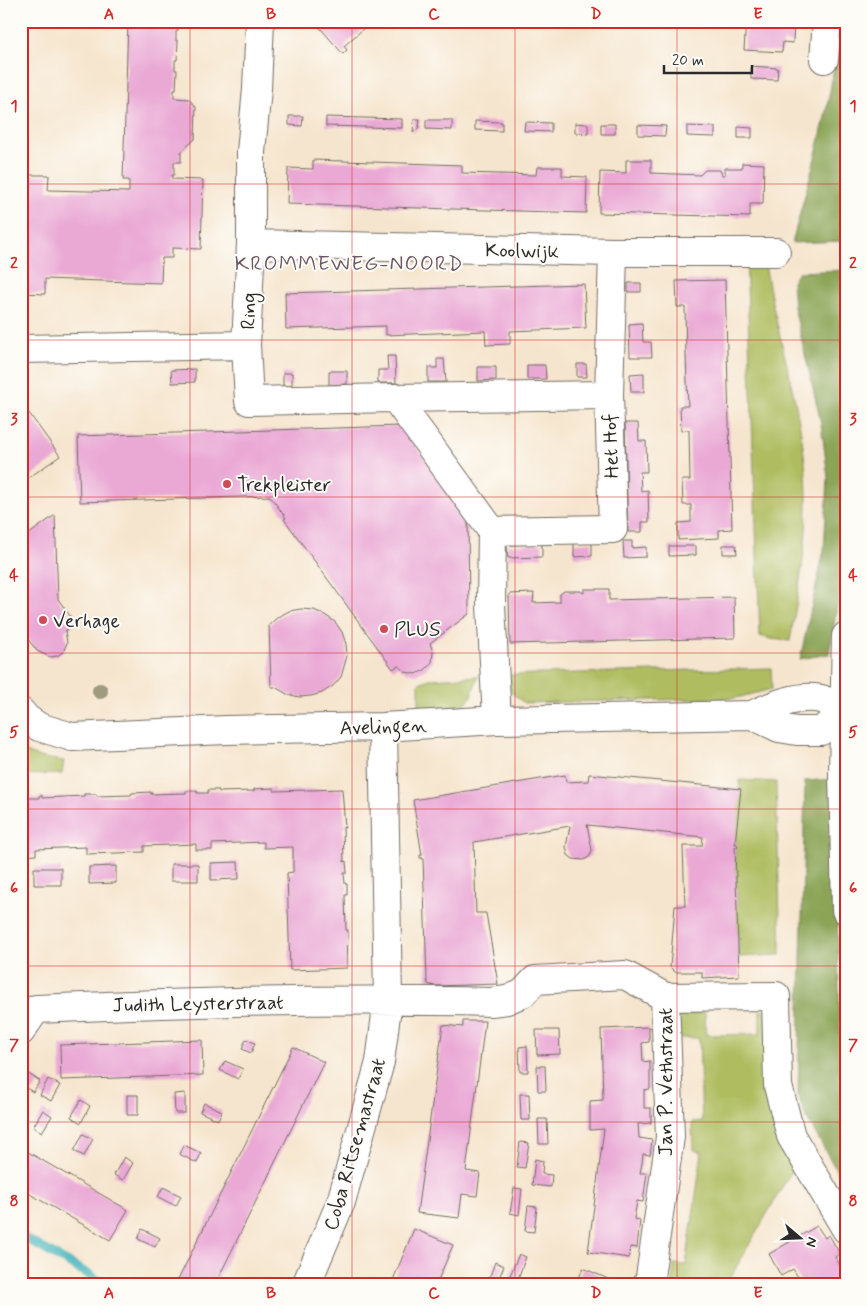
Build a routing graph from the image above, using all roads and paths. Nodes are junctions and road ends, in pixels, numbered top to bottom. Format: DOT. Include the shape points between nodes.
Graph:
graph roads {
  1 [pos="260,21"];
  2 [pos="827,21"];
  3 [pos="824,59"];
  4 [pos="250,244"];
  5 [pos="613,252"];
  6 [pos="776,252"];
  7 [pos="246,346"];
  8 [pos="21,349"];
  9 [pos="609,395"];
  10 [pos="395,398"];
  11 [pos="492,531"];
  12 [pos="846,636"];
  13 [pos="21,712"];
  14 [pos="845,712"];
  15 [pos="497,720"];
  16 [pos="383,727"];
  17 [pos="846,910"];
  18 [pos="665,997"];
  19 [pos="388,1000"];
  20 [pos="21,1032"];
  21 [pos="846,1229"];
  22 [pos="306,1285"];
  23 [pos="648,1285"];
  1 -- 4 [label="street, Ring" via="251,152"];
  2 -- 3 [label="street"];
  4 -- 5 [label="street, Koolwijk"];
  4 -- 7 [label="street, Ring"];
  5 -- 6 [label="street, Koolwijk"];
  5 -- 9 [label="street"];
  7 -- 8 [label="street, Ring"];
  7 -- 10 [label="street, Het Hof" via="249,401"];
  9 -- 10 [label="street, Het Hof"];
  9 -- 11 [label="street, Het Hof" via="613,529"];
  10 -- 11 [label="street"];
  11 -- 15 [label="street" via="491,605"];
  12 -- 14 [label="street"];
  13 -- 16 [label="street, Avelingen" via="39,727 72,737"];
  14 -- 15 [label="street, Avelingen" via="821,699 779,703 752,715"];
  14 -- 17 [label="street"];
  15 -- 16 [label="street, Avelingen"];
  16 -- 19 [label="street, Coba Ritsemastraat"];
  18 -- 19 [label="street" via="625,975 535,980 523,993 491,1002"];
  18 -- 21 [label="street" via="776,996 778,1086 791,1136"];
  18 -- 23 [label="street, Jan P. Vethstraat" via="670,1137"];
  19 -- 20 [label="street, Judith Leysterstraat" via="189,1002 36,1009"];
  19 -- 22 [label="street, Coba Ritsemastraat" via="380,1062 341,1202"];
}
